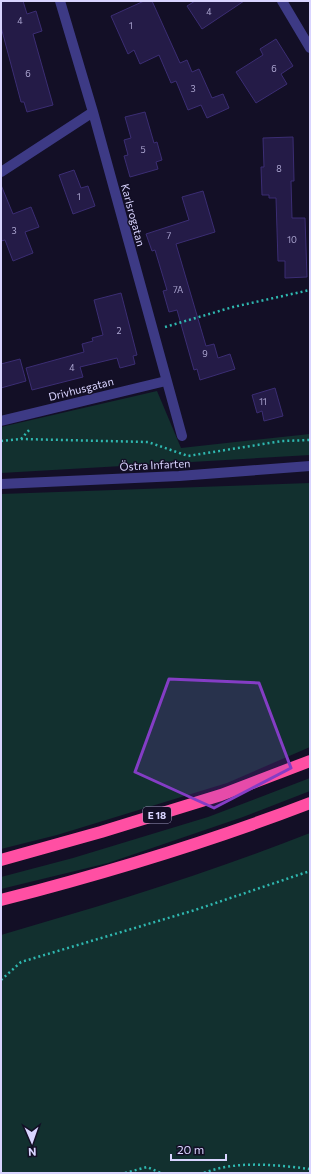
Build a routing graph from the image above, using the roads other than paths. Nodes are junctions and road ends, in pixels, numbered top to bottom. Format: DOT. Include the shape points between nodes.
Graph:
graph roads {
  1 [pos="60,1"];
  2 [pos="282,1"];
  3 [pos="310,48"];
  4 [pos="93,112"];
  5 [pos="1,172"];
  6 [pos="166,381"];
  7 [pos="1,421"];
  8 [pos="182,436"];
  9 [pos="310,466"];
  10 [pos="1,484"];
  11 [pos="310,761"];
  12 [pos="310,803"];
  13 [pos="1,860"];
  14 [pos="1,900"];
  1 -- 4 [label="street, Karlsrogatan"];
  2 -- 3 [label="street"];
  4 -- 5 [label="street"];
  4 -- 6 [label="street, Karlsrogatan"];
  6 -- 7 [label="street, Drivhusgatan"];
  6 -- 8 [label="street, Karlsrogatan"];
  9 -- 10 [label="street, Östra Infarten" via="179,476"];
  11 -- 13 [label="highway, E 18" via="221,795"];
  12 -- 14 [label="highway" via="240,830 107,872"];
}
